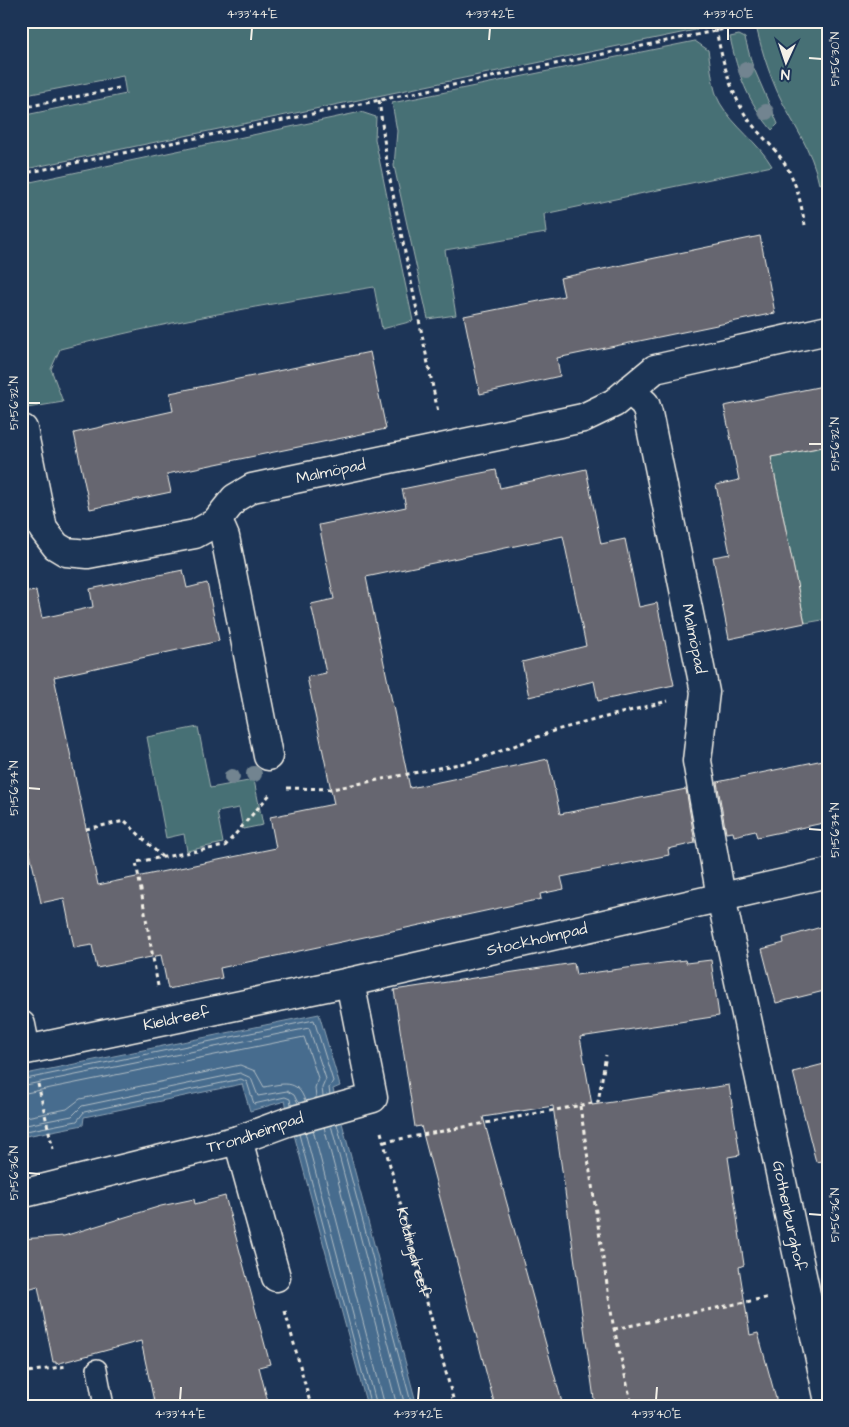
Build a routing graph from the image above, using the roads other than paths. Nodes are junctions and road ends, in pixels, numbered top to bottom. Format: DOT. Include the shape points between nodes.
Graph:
graph roads {
  1 [pos="828,330"];
  2 [pos="629,390"];
  3 [pos="23,429"];
  4 [pos="215,523"];
  5 [pos="268,756"];
  6 [pos="828,873"];
  7 [pos="721,897"];
  8 [pos="350,982"];
  9 [pos="21,1025"];
  10 [pos="238,1140"];
  11 [pos="21,1194"];
  12 [pos="276,1277"];
  13 [pos="97,1369"];
  14 [pos="828,1397"];
  15 [pos="104,1406"];
  1 -- 2 [label="street, Malmöpad" via="655,369"];
  2 -- 4 [label="street, Malmöpad" via="614,403 583,418 252,488 235,498"];
  2 -- 7 [label="street, Malmöpad" via="645,404 648,413 705,692 697,761"];
  3 -- 4 [label="street, Malmöpad" via="43,529 56,546 66,552 88,554 194,534"];
  4 -- 5 [label="street" via="225,537"];
  6 -- 7 [label="street, Stockholmpad"];
  7 -- 8 [label="street, Stockholmpad"];
  7 -- 14 [label="street, Gothenburghof"];
  8 -- 9 [label="street, Kieldreef" via="26,1050"];
  8 -- 10 [label="street, Trondheimpad" via="373,1098 287,1122"];
  10 -- 11 [label="street, Trondheimpad"];
  10 -- 12 [label="street"];
  13 -- 15 [label="lane"];
}
